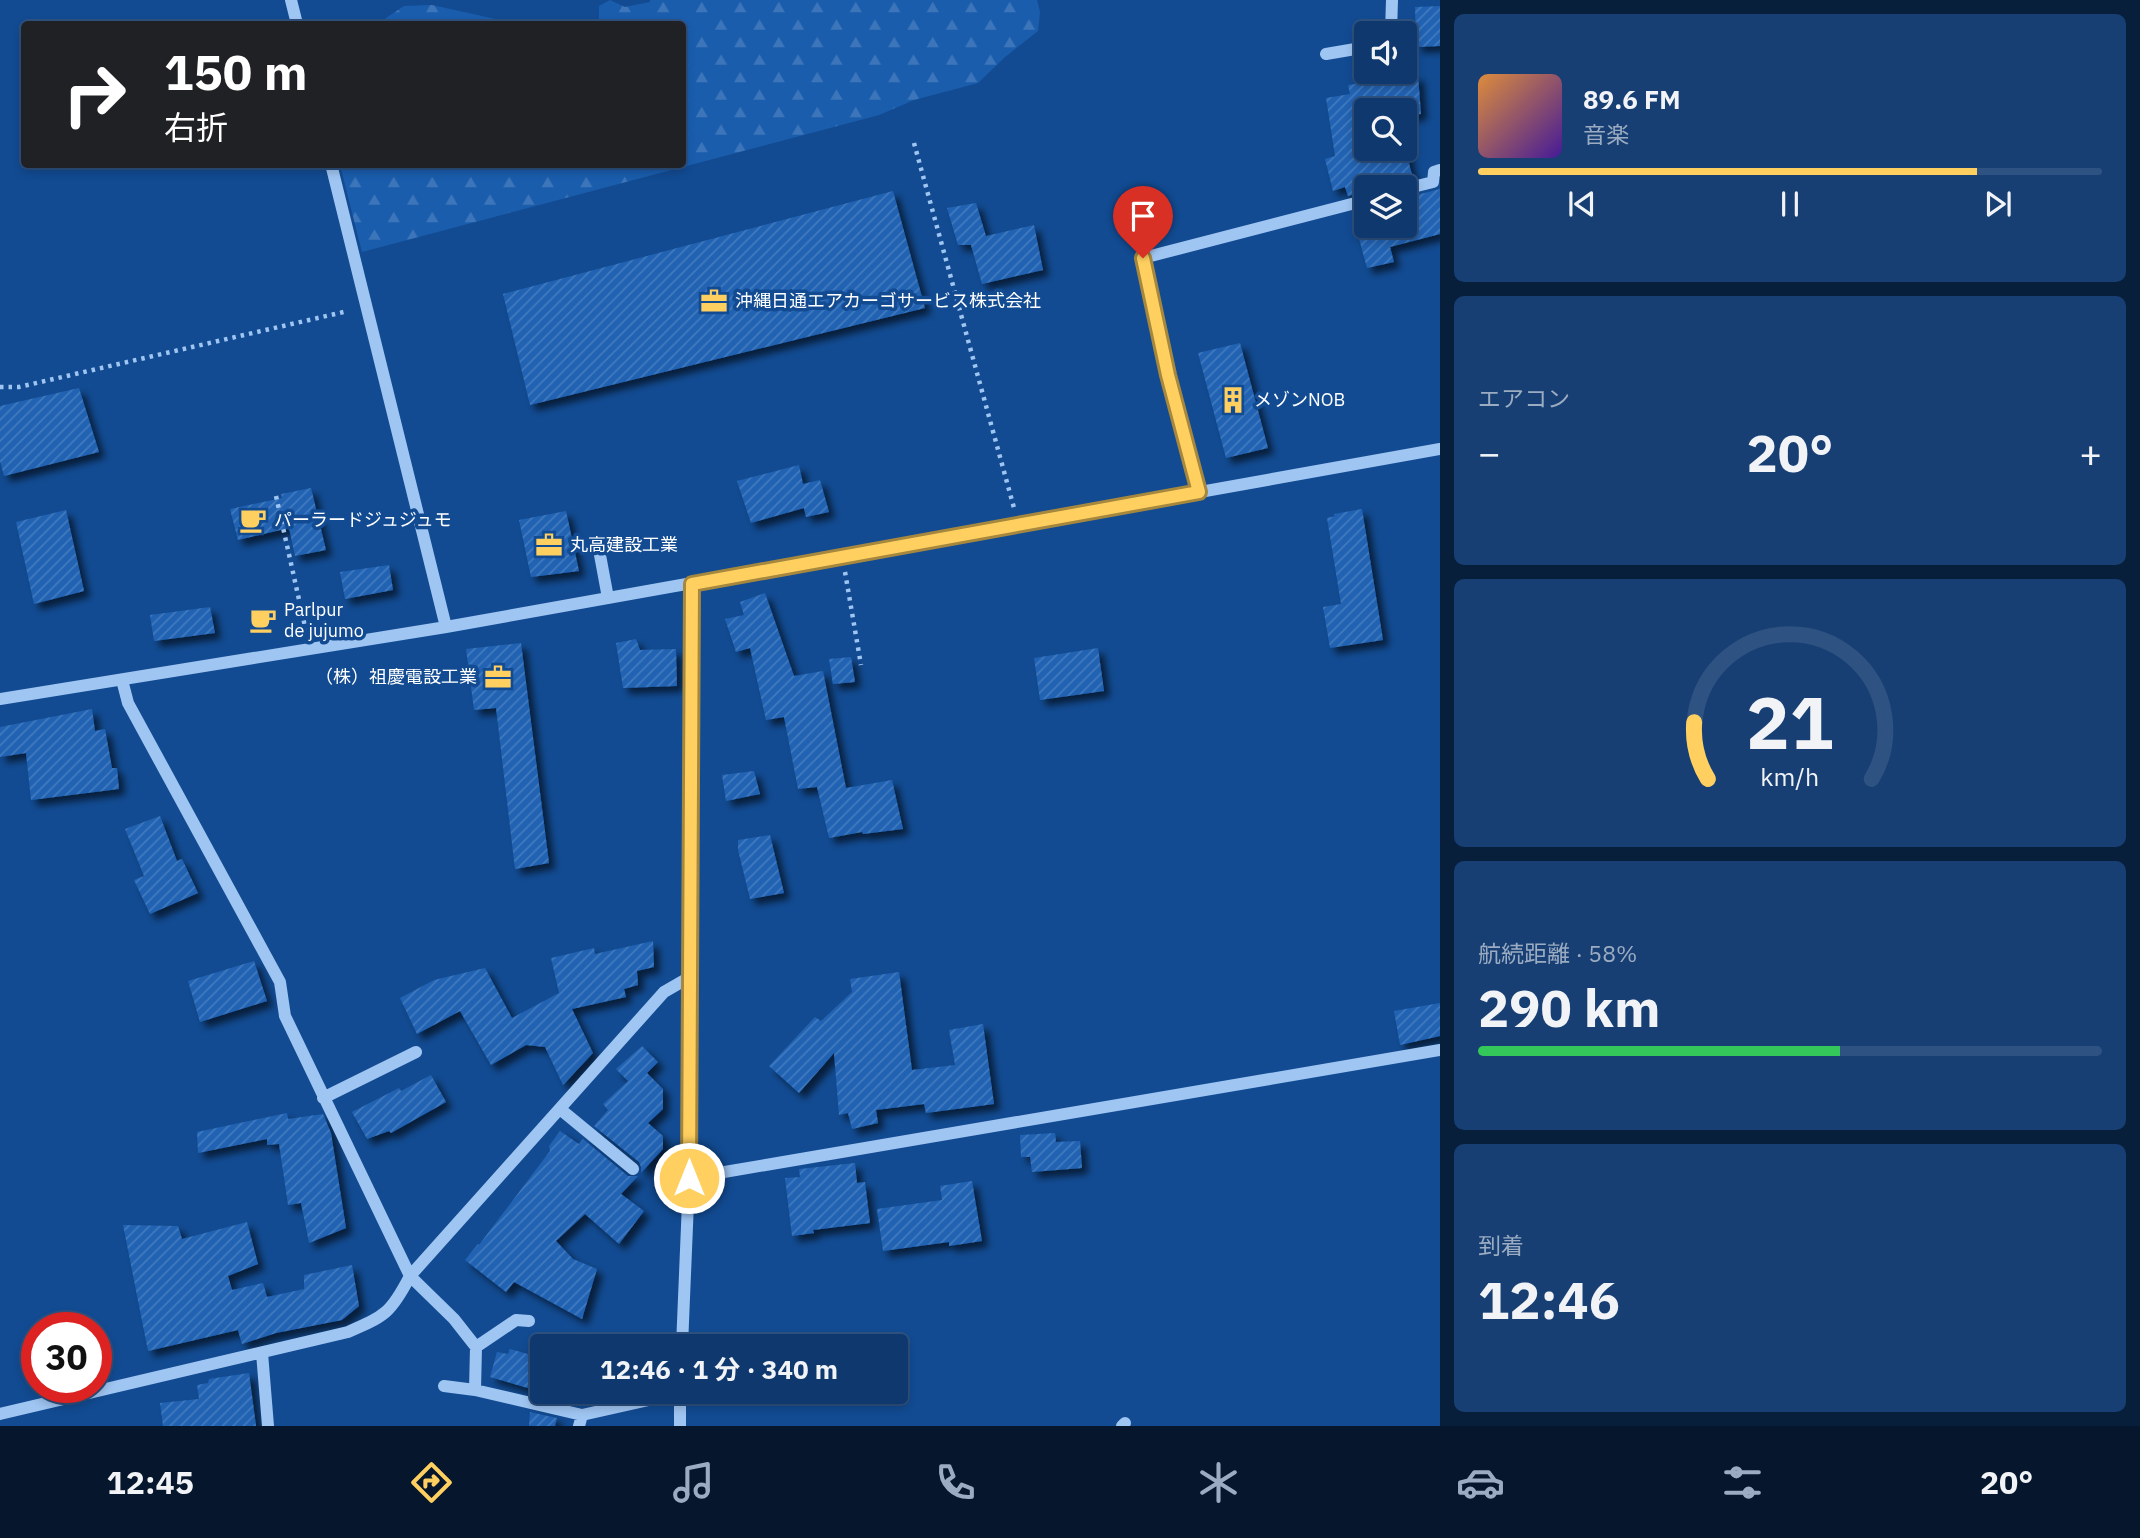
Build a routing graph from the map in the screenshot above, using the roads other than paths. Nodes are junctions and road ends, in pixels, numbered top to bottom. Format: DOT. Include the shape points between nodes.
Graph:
graph roads {
  1 [pos="291,0"];
  2 [pos="1392,0"];
  3 [pos="296,21"];
  4 [pos="1391,21"];
  5 [pos="1354,49"];
  6 [pos="1326,54"];
  7 [pos="332,168"];
  8 [pos="1440,170"];
  9 [pos="1417,187"];
  10 [pos="1354,203"];
  11 [pos="1440,449"];
  12 [pos="1199,492"];
  13 [pos="600,555"];
  14 [pos="692,584"];
  15 [pos="608,598"];
  16 [pos="446,627"];
  17 [pos="122,680"];
  18 [pos="0,699"];
  19 [pos="690,977"];
  20 [pos="1440,1050"];
  21 [pos="416,1052"];
  22 [pos="323,1098"];
  23 [pos="560,1110"];
  24 [pos="632,1170"];
  25 [pos="689,1178"];
  26 [pos="410,1276"];
  27 [pos="529,1321"];
  28 [pos="682,1334"];
  29 [pos="476,1347"];
  30 [pos="262,1353"];
  31 [pos="444,1386"];
  32 [pos="475,1390"];
  33 [pos="639,1404"];
  34 [pos="680,1404"];
  35 [pos="0,1414"];
  36 [pos="580,1421"];
  37 [pos="268,1426"];
  38 [pos="680,1426"];
  1 -- 3 [label="street"];
  2 -- 4 [label="street"];
  5 -- 6 [label="street"];
  7 -- 16 [label="street"];
  8 -- 9 [label="street" via="1434,172 1433,182"];
  10 -- 12 [label="street" via="1143,258"];
  11 -- 12 [label="street"];
  12 -- 14 [label="street"];
  13 -- 15 [label="street"];
  14 -- 15 [label="street"];
  14 -- 19 [label="street"];
  15 -- 16 [label="street"];
  16 -- 17 [label="street"];
  17 -- 18 [label="street"];
  17 -- 22 [label="street" via="128,703 279,982 285,1016"];
  19 -- 23 [label="street" via="664,992"];
  19 -- 25 [label="street"];
  20 -- 25 [label="street"];
  21 -- 22 [label="street"];
  22 -- 26 [label="street"];
  23 -- 24 [label="street"];
  23 -- 26 [label="street"];
  25 -- 28 [label="street"];
  26 -- 29 [label="street"];
  26 -- 30 [label="street" via="383,1317 348,1332"];
  27 -- 29 [label="street" via="516,1320"];
  29 -- 32 [label="street"];
  30 -- 35 [label="street"];
  30 -- 37 [label="street"];
  31 -- 32 [label="street"];
  32 -- 36 [label="street"];
  33 -- 36 [label="street"];
  34 -- 38 [label="street"];
}
